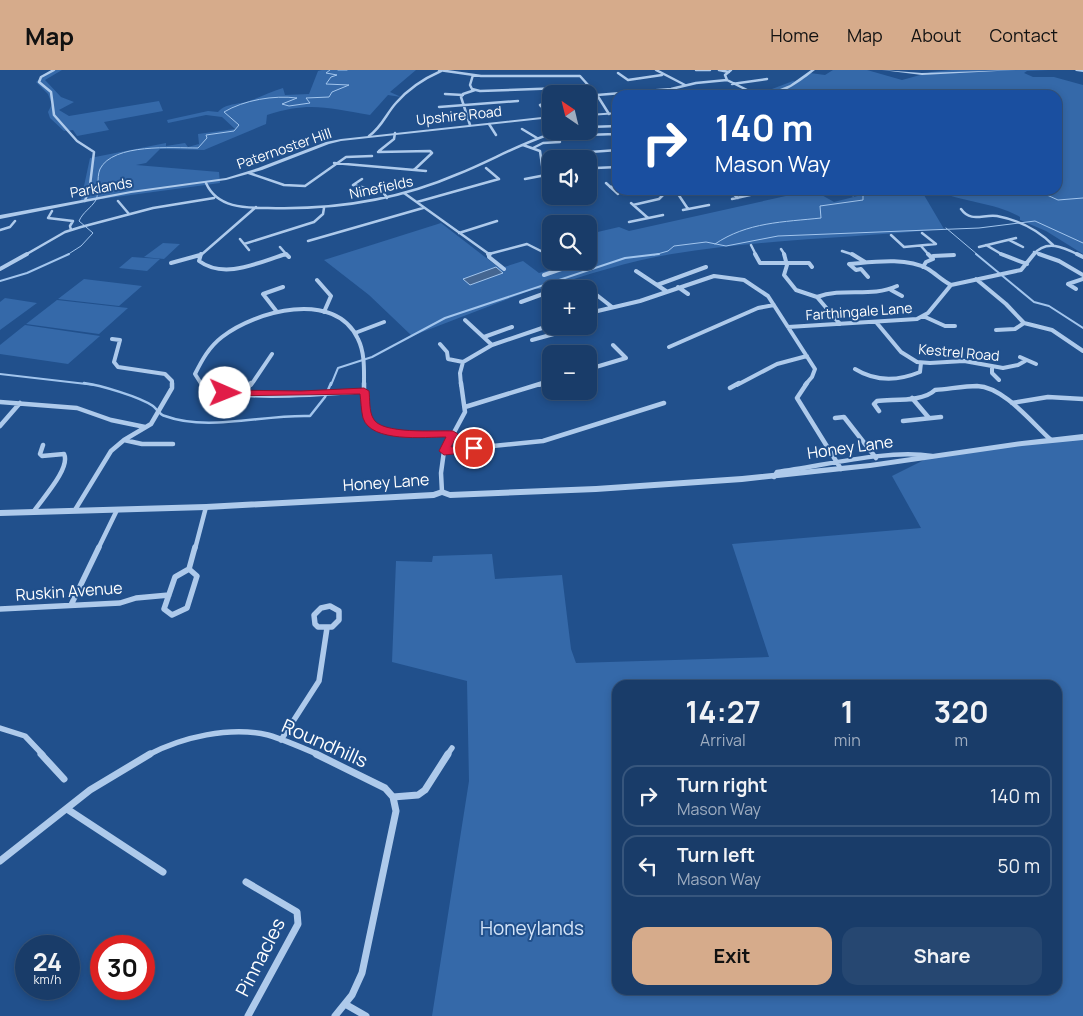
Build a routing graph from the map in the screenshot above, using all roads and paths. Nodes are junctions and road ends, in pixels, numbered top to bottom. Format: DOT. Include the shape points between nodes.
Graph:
graph roads {
  1 [pos="54,70"];
  2 [pos="439,70"];
  3 [pos="444,70"];
  4 [pos="656,70"];
  5 [pos="696,70"];
  6 [pos="710,70"];
  7 [pos="720,70"];
  8 [pos="813,70"];
  9 [pos="884,70"];
  10 [pos="1014,70"];
  11 [pos="1077,70"];
  12 [pos="730,71"];
  13 [pos="1083,71"];
  14 [pos="618,73"];
  15 [pos="473,75"];
  16 [pos="662,76"];
  17 [pos="767,79"];
  18 [pos="727,80"];
  19 [pos="732,84"];
  20 [pos="588,85"];
  21 [pos="685,85"];
  22 [pos="542,88"];
  23 [pos="476,90"];
  24 [pos="659,90"];
  25 [pos="745,90"];
  26 [pos="781,90"];
  27 [pos="445,94"];
  28 [pos="612,94"];
  29 [pos="462,95"];
  30 [pos="598,95"];
  31 [pos="598,97"];
  32 [pos="518,101"];
  33 [pos="464,106"];
  34 [pos="439,107"];
  35 [pos="609,114"];
  36 [pos="612,114"];
  37 [pos="598,115"];
  38 [pos="542,117"];
  39 [pos="489,124"];
  40 [pos="470,126"];
  41 [pos="612,126"];
  42 [pos="598,127"];
  43 [pos="522,129"];
  44 [pos="394,133"];
  45 [pos="598,134"];
  46 [pos="612,134"];
  47 [pos="496,135"];
  48 [pos="369,136"];
  49 [pos="542,136"];
  50 [pos="537,138"];
  51 [pos="560,142"];
  52 [pos="522,145"];
  53 [pos="532,148"];
  54 [pos="597,150"];
  55 [pos="612,150"];
  56 [pos="378,152"];
  57 [pos="372,156"];
  58 [pos="333,163"];
  59 [pos="357,165"];
  60 [pos="542,165"];
  61 [pos="597,167"];
  62 [pos="612,167"];
  63 [pos="486,168"];
  64 [pos="414,170"];
  65 [pos="426,171"];
  66 [pos="490,171"];
  67 [pos="249,173"];
  68 [pos="481,173"];
  69 [pos="542,176"];
  70 [pos="362,179"];
  71 [pos="525,179"];
  72 [pos="206,183"];
  73 [pos="606,183"];
  74 [pos="306,186"];
  75 [pos="610,187"];
  76 [pos="299,190"];
  77 [pos="404,193"];
  78 [pos="663,195"];
  79 [pos="679,195"];
  80 [pos="734,195"];
  81 [pos="750,195"];
  82 [pos="214,198"];
  83 [pos="387,198"];
  84 [pos="738,198"];
  85 [pos="732,200"];
  86 [pos="85,201"];
  87 [pos="118,201"];
  88 [pos="417,202"];
  89 [pos="709,205"];
  90 [pos="256,207"];
  91 [pos="324,208"];
  92 [pos="424,208"];
  93 [pos="688,209"];
  94 [pos="961,209"];
  95 [pos="683,210"];
  96 [pos="52,211"];
  97 [pos="129,214"];
  98 [pos="662,215"];
  99 [pos="0,217"];
  100 [pos="648,218"];
  101 [pos="15,221"];
  102 [pos="497,221"];
  103 [pos="629,222"];
  104 [pos="0,230"];
  105 [pos="71,230"];
  106 [pos="459,233"];
  107 [pos="922,233"];
  108 [pos="891,235"];
  109 [pos="1016,238"];
  110 [pos="240,239"];
  111 [pos="1009,240"];
  112 [pos="308,241"];
  113 [pos="244,244"];
  114 [pos="751,245"];
  115 [pos="986,245"];
  116 [pos="1053,245"];
  117 [pos="921,246"];
  118 [pos="979,247"];
  119 [pos="280,248"];
  120 [pos="854,248"];
  121 [pos="1023,248"];
  122 [pos="542,249"];
  123 [pos="780,249"];
  124 [pos="249,250"];
  125 [pos="842,251"];
  126 [pos="850,252"];
  127 [pos="1034,252"];
  128 [pos="489,254"];
  129 [pos="200,255"];
  130 [pos="954,255"];
  131 [pos="933,256"];
  132 [pos="1083,257"];
  133 [pos="865,262"];
  134 [pos="171,263"];
  135 [pos="786,264"];
  136 [pos="1027,264"];
  137 [pos="706,267"];
  138 [pos="923,267"];
  139 [pos="812,268"];
  140 [pos="0,269"];
  141 [pos="504,269"];
  142 [pos="558,270"];
  143 [pos="636,271"];
  144 [pos="544,275"];
  145 [pos="1083,275"];
  146 [pos="868,277"];
  147 [pos="976,279"];
  148 [pos="1083,279"];
  149 [pos="317,280"];
  150 [pos="657,285"];
  151 [pos="951,285"];
  152 [pos="897,286"];
  153 [pos="283,287"];
  154 [pos="678,287"];
  155 [pos="1076,288"];
  156 [pos="891,290"];
  157 [pos="666,291"];
  158 [pos="542,294"];
  159 [pos="688,294"];
  160 [pos="597,295"];
  161 [pos="902,296"];
  162 [pos="817,297"];
  163 [pos="521,302"];
  164 [pos="774,305"];
  165 [pos="612,307"];
  166 [pos="597,311"];
  167 [pos="277,312"];
  168 [pos="324,312"];
  169 [pos="923,316"];
  170 [pos="465,320"];
  171 [pos="384,322"];
  172 [pos="876,322"];
  173 [pos="1024,323"];
  174 [pos="840,324"];
  175 [pos="955,326"];
  176 [pos="512,327"];
  177 [pos="788,327"];
  178 [pos="542,328"];
  179 [pos="538,329"];
  180 [pos="996,330"];
  181 [pos="355,333"];
  182 [pos="550,335"];
  183 [pos="546,336"];
  184 [pos="484,337"];
  185 [pos="112,340"];
  186 [pos="532,340"];
  187 [pos="440,344"];
  188 [pos="492,345"];
  189 [pos="613,345"];
  190 [pos="669,347"];
  191 [pos="1083,351"];
  192 [pos="272,354"];
  193 [pos="807,356"];
  194 [pos="1020,356"];
  195 [pos="1025,361"];
  196 [pos="463,362"];
  197 [pos="921,363"];
  198 [pos="1036,364"];
  199 [pos="597,367"];
  200 [pos="992,367"];
  201 [pos="855,369"];
  202 [pos="999,380"];
  203 [pos="542,384"];
  204 [pos="730,388"];
  205 [pos="364,391"];
  206 [pos="244,394"];
  207 [pos="912,398"];
  208 [pos="1083,399"];
  209 [pos="0,402"];
  210 [pos="664,402"];
  211 [pos="20,403"];
  212 [pos="1012,403"];
  213 [pos="465,408"];
  214 [pos="879,411"];
  215 [pos="941,417"];
  216 [pos="835,418"];
  217 [pos="929,418"];
  218 [pos="903,421"];
  219 [pos="0,426"];
  220 [pos="145,427"];
  221 [pos="453,434"];
  222 [pos="1083,437"];
  223 [pos="124,440"];
  224 [pos="1051,440"];
  225 [pos="173,444"];
  226 [pos="43,445"];
  227 [pos="444,451"];
  228 [pos="932,456"];
  229 [pos="876,458"];
  230 [pos="839,467"];
  231 [pos="442,492"];
  232 [pos="206,507"];
  233 [pos="75,510"];
  234 [pos="117,510"];
  235 [pos="34,511"];
  236 [pos="0,513"];
  237 [pos="189,569"];
  238 [pos="169,595"];
  239 [pos="71,605"];
  240 [pos="0,609"];
  241 [pos="327,628"];
  242 [pos="0,728"];
  243 [pos="281,740"];
  244 [pos="452,748"];
  245 [pos="64,779"];
  246 [pos="393,797"];
  247 [pos="67,809"];
  248 [pos="0,861"];
  249 [pos="163,872"];
  250 [pos="246,882"];
  251 [pos="345,1004"];
  252 [pos="248,1016"];
  253 [pos="335,1016"];
  254 [pos="366,1016"];
  1 -- 86 [label="street" via="41,77 39,82 50,92 54,115 77,141 94,152"];
  2 -- 3 [label="street"];
  2 -- 15 [label="street"];
  2 -- 48 [label="street" via="401,98 384,125"];
  4 -- 16 [label="street"];
  5 -- 6 [label="street"];
  7 -- 12 [label="street"];
  8 -- 26 [label="street"];
  9 -- 10 [label="street" via="916,74"];
  11 -- 13 [label="street"];
  12 -- 18 [label="street" via="725,75"];
  14 -- 16 [label="street" via="628,80"];
  15 -- 20 [label="street" via="580,76"];
  15 -- 23 [label="street" via="470,85"];
  16 -- 21 [label="street"];
  17 -- 19 [label="street"];
  18 -- 19 [label="street"];
  18 -- 21 [label="street"];
  19 -- 25 [label="street"];
  21 -- 24 [label="street"];
  22 -- 23 [label="street"];
  23 -- 29 [label="street"];
  27 -- 29 [label="street"];
  28 -- 30 [label="street"];
  29 -- 33 [label="street"];
  31 -- 35 [label="street"];
  32 -- 33 [label="street"];
  33 -- 34 [label="street"];
  33 -- 40 [label="street"];
  35 -- 36 [label="street"];
  35 -- 37 [label="street"];
  38 -- 39 [label="street, Upshire Road"];
  39 -- 40 [label="street, Upshire Road"];
  39 -- 47 [label="street"];
  40 -- 44 [label="street, Upshire Road"];
  41 -- 42 [label="street"];
  43 -- 50 [label="street"];
  44 -- 48 [label="street, Upshire Road"];
  44 -- 56 [label="street" via="394,139"];
  45 -- 46 [label="street"];
  48 -- 67 [label="street, Paternoster Hill" via="328,143"];
  49 -- 50 [label="street, Ninefields"];
  50 -- 52 [label="street, Ninefields"];
  51 -- 53 [label="street" via="543,143"];
  52 -- 53 [label="street"];
  52 -- 77 [label="street, Ninefields" via="445,180"];
  53 -- 60 [label="street" via="540,151"];
  54 -- 55 [label="street"];
  56 -- 57 [label="street"];
  56 -- 64 [label="street" via="430,151 432,153"];
  57 -- 58 [label="street" via="356,154"];
  57 -- 59 [label="street"];
  58 -- 59 [label="street"];
  58 -- 74 [label="street" via="326,173"];
  59 -- 64 [label="street"];
  61 -- 62 [label="street"];
  63 -- 66 [label="street"];
  64 -- 65 [label="street"];
  66 -- 68 [label="street"];
  66 -- 88 [label="street" via="499,178"];
  67 -- 72 [label="street, Paternoster Hill"];
  67 -- 74 [label="street" via="274,183"];
  69 -- 71 [label="street"];
  70 -- 83 [label="street" via="352,185 383,192"];
  72 -- 82 [label="street"];
  72 -- 86 [label="street, Parklands"];
  73 -- 75 [label="street"];
  74 -- 76 [label="street"];
  77 -- 83 [label="street, Ninefields"];
  77 -- 88 [label="street"];
  78 -- 100 [label="street" via="659,199 632,204"];
  79 -- 93 [label="street"];
  80 -- 84 [label="street"];
  81 -- 84 [label="street"];
  82 -- 90 [label="street, Ninefields" via="225,203"];
  82 -- 97 [label="street"];
  83 -- 91 [label="street, Ninefields"];
  84 -- 85 [label="street"];
  86 -- 99 [label="street, Parklands"];
  87 -- 97 [label="street"];
  88 -- 92 [label="street"];
  89 -- 93 [label="street"];
  90 -- 91 [label="street, Ninefields"];
  90 -- 129 [label="street"];
  91 -- 113 [label="street" via="323,214 314,222"];
  92 -- 106 [label="street"];
  92 -- 112 [label="street"];
  93 -- 95 [label="street"];
  94 -- 116 [label="street" via="975,218 994,215 1022,224 1043,235"];
  96 -- 105 [label="street" via="48,218 73,221"];
  97 -- 105 [label="street"];
  98 -- 100 [label="street"];
  100 -- 103 [label="street"];
  101 -- 104 [label="street" via="10,227"];
  102 -- 106 [label="street"];
  105 -- 140 [label="street"];
  106 -- 128 [label="street"];
  107 -- 117 [label="street" via="936,244"];
  108 -- 117 [label="street" via="904,247"];
  109 -- 111 [label="street"];
  110 -- 113 [label="street"];
  111 -- 115 [label="street"];
  111 -- 121 [label="street"];
  113 -- 124 [label="street"];
  114 -- 135 [label="street" via="760,263"];
  115 -- 118 [label="street"];
  115 -- 136 [label="street"];
  116 -- 127 [label="street"];
  116 -- 132 [label="street"];
  117 -- 131 [label="street"];
  119 -- 129 [label="street" via="287,255 220,271 202,264"];
  120 -- 126 [label="street"];
  122 -- 128 [label="street" via="528,243"];
  123 -- 135 [label="street" via="788,259"];
  125 -- 126 [label="street"];
  126 -- 133 [label="street"];
  127 -- 136 [label="street"];
  127 -- 145 [label="street"];
  128 -- 141 [label="street"];
  129 -- 134 [label="street"];
  130 -- 131 [label="street"];
  131 -- 138 [label="street" via="934,259"];
  133 -- 138 [label="street"];
  133 -- 146 [label="street" via="849,264"];
  135 -- 139 [label="street" via="809,263"];
  135 -- 162 [label="street" via="788,269 784,275 792,287"];
  136 -- 147 [label="street" via="1021,270"];
  137 -- 150 [label="street"];
  138 -- 151 [label="street"];
  142 -- 144 [label="street"];
  143 -- 150 [label="street"];
  147 -- 151 [label="street"];
  147 -- 173 [label="street"];
  148 -- 155 [label="street" via="1066,285"];
  149 -- 168 [label="street" via="332,299"];
  150 -- 157 [label="street"];
  151 -- 169 [label="street, Farthingale Lane"];
  152 -- 156 [label="street"];
  153 -- 167 [label="street" via="263,294"];
  154 -- 157 [label="street"];
  154 -- 159 [label="street"];
  154 -- 164 [label="street" via="710,277 733,278 753,284"];
  156 -- 161 [label="street"];
  156 -- 162 [label="street" via="834,290"];
  157 -- 165 [label="street"];
  158 -- 163 [label="street"];
  160 -- 165 [label="street"];
  162 -- 174 [label="street"];
  164 -- 177 [label="street"];
  164 -- 190 [label="street" via="758,308"];
  165 -- 166 [label="street"];
  167 -- 168 [label="street" via="305,309"];
  167 -- 206 [label="street" via="231,329 198,364 196,374 204,387 218,392"];
  168 -- 181 [label="street" via="341,320"];
  169 -- 172 [label="street, Farthingale Lane"];
  169 -- 175 [label="street" via="945,326"];
  170 -- 184 [label="street"];
  171 -- 181 [label="street"];
  172 -- 174 [label="street, Farthingale Lane"];
  172 -- 197 [label="street, Kestrel Road" via="901,353"];
  173 -- 180 [label="street" via="1015,329"];
  173 -- 191 [label="street" via="1052,330"];
  174 -- 177 [label="street, Farthingale Lane"];
  176 -- 184 [label="street"];
  177 -- 193 [label="street"];
  178 -- 179 [label="street"];
  179 -- 183 [label="street"];
  179 -- 188 [label="street"];
  181 -- 205 [label="street" via="364,362"];
  182 -- 183 [label="street"];
  183 -- 186 [label="street"];
  184 -- 188 [label="street"];
  185 -- 220 [label="street" via="120,340 114,362 118,368 160,372 169,377 172,388 155,417"];
  187 -- 196 [label="street" via="448,359"];
  188 -- 196 [label="street"];
  189 -- 199 [label="street" via="626,358"];
  192 -- 206 [label="street"];
  193 -- 204 [label="street" via="778,363"];
  193 -- 230 [label="street" via="815,374 800,389 797,398"];
  194 -- 195 [label="street, Kestrel Road"];
  195 -- 198 [label="street, Kestrel Road"];
  195 -- 200 [label="street, Kestrel Road" via="1018,365"];
  196 -- 213 [label="street" via="460,373"];
  197 -- 200 [label="street, Kestrel Road" via="962,360"];
  197 -- 201 [label="street" via="920,372 889,379 872,379"];
  200 -- 202 [label="street" via="992,373"];
  203 -- 213 [label="street"];
  205 -- 206 [label="street"];
  205 -- 221 [label="street" via="368,418 372,424 389,433"];
  207 -- 212 [label="street" via="930,395 934,390 978,386 992,389"];
  207 -- 214 [label="street" via="878,401 874,404"];
  207 -- 217 [label="street"];
  208 -- 212 [label="street" via="1040,397"];
  209 -- 211 [label="street"];
  210 -- 227 [label="street" via="544,441"];
  211 -- 219 [label="street"];
  211 -- 220 [label="street" via="77,408"];
  212 -- 224 [label="street"];
  213 -- 221 [label="street" via="462,422"];
  215 -- 217 [label="street"];
  216 -- 229 [label="street" via="844,417"];
  217 -- 218 [label="street"];
  220 -- 223 [label="street"];
  221 -- 227 [label="street"];
  222 -- 224 [label="street, Honey Lane"];
  223 -- 225 [label="street" via="142,444"];
  223 -- 233 [label="street" via="111,451"];
  224 -- 228 [label="street, Honey Lane"];
  226 -- 235 [label="street" via="42,456 64,454 66,461"];
  227 -- 231 [label="street" via="440,473"];
  228 -- 229 [label="street, Honey Lane" via="924,453"];
  228 -- 230 [label="street, Honey Lane"];
  229 -- 230 [label="street, Honey Lane"];
  230 -- 231 [label="street, Honey Lane" via="774,476 507,494 450,495"];
  231 -- 232 [label="street, Honey Lane"];
  232 -- 234 [label="street, Honey Lane"];
  232 -- 237 [label="street"];
  233 -- 234 [label="street, Honey Lane"];
  233 -- 235 [label="street, Honey Lane"];
  234 -- 239 [label="street"];
  235 -- 236 [label="street, Honey Lane"];
  237 -- 238 [label="street" via="175,576"];
  237 -- 238 [label="street" via="197,576 187,608 167,613 164,609"];
  238 -- 239 [label="street, Ruskin Avenue" via="120,603"];
  239 -- 240 [label="street, Ruskin Avenue"];
  241 -- 241 [label="street" via="314,624 314,615 326,606 334,607 339,611 339,620"];
  241 -- 243 [label="street" via="319,681"];
  242 -- 245 [label="street" via="25,736"];
  243 -- 246 [label="street, Roundhills" via="313,752 385,788"];
  243 -- 247 [label="street, Roundhills" via="268,735 228,733 185,740 116,773"];
  244 -- 246 [label="street" via="425,790 418,795"];
  246 -- 251 [label="street" via="396,811 362,973"];
  247 -- 248 [label="street, Roundhills"];
  247 -- 249 [label="street"];
  250 -- 252 [label="street, Pinnacles" via="297,912 298,924"];
  251 -- 253 [label="street"];
  251 -- 254 [label="street"];
}
